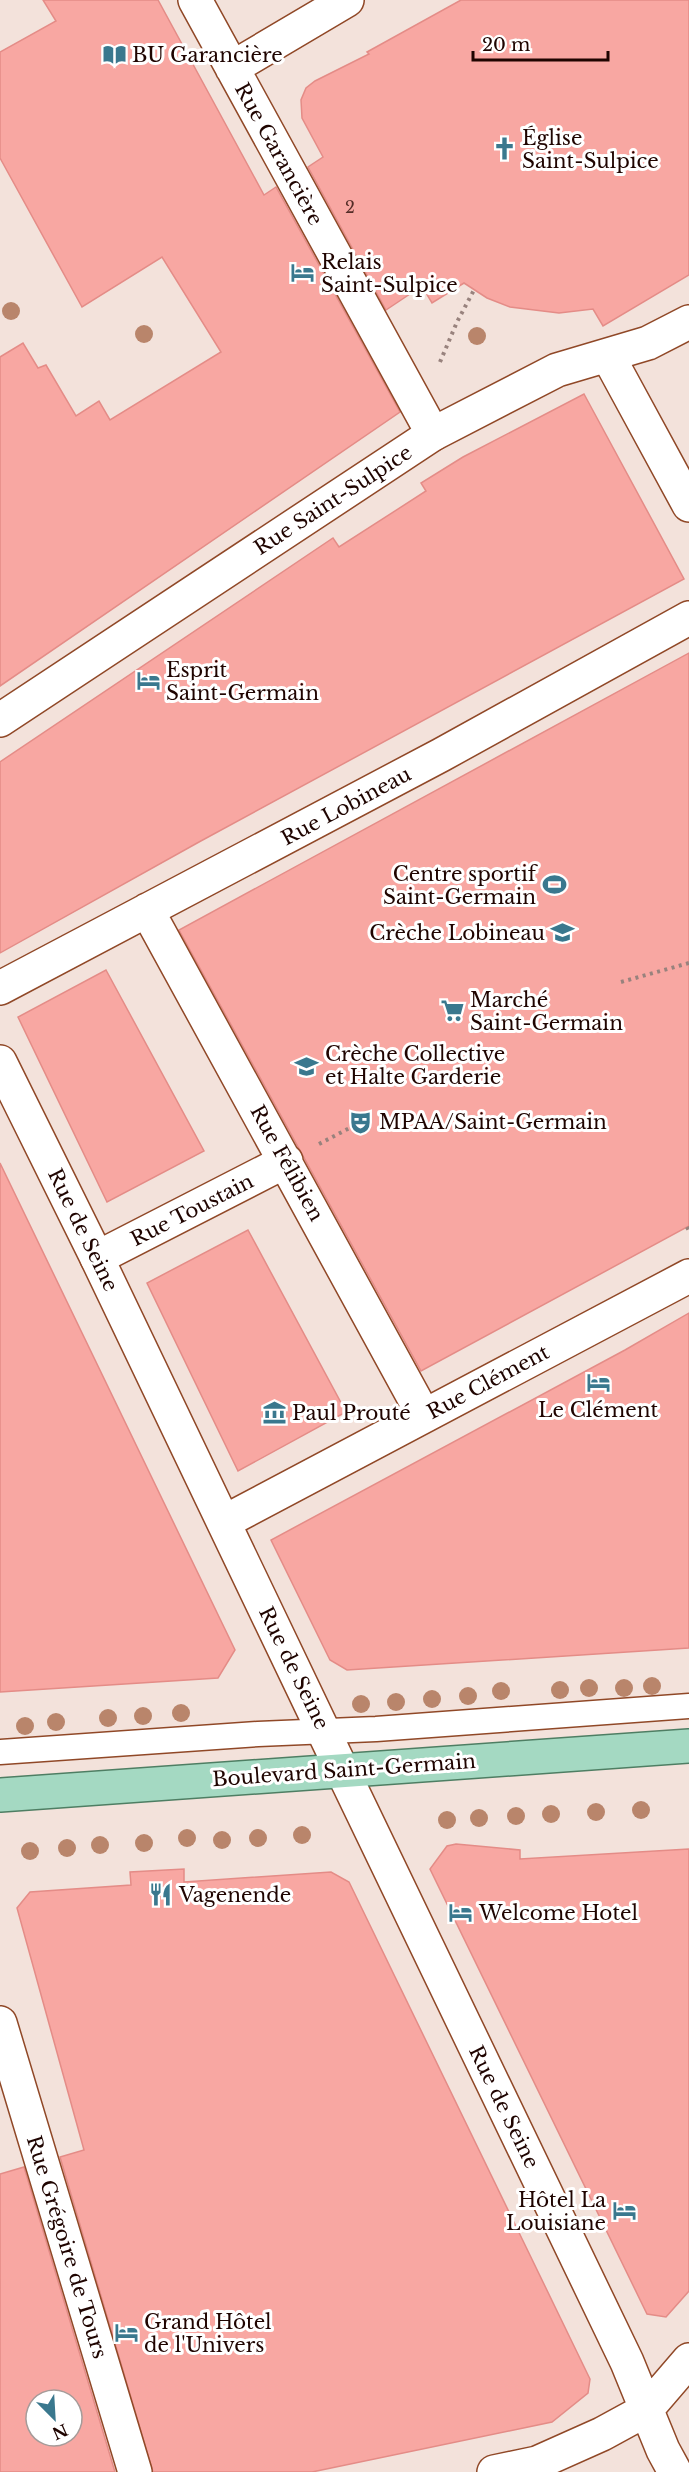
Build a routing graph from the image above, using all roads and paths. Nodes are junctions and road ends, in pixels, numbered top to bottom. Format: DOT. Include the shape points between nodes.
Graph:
graph roads {
  1 [pos="195,0"];
  2 [pos="347,0"];
  3 [pos="232,68"];
  4 [pos="474,290"];
  5 [pos="689,322"];
  6 [pos="608,356"];
  7 [pos="439,365"];
  8 [pos="433,434"];
  9 [pos="689,505"];
  10 [pos="689,618"];
  11 [pos="0,720"];
  12 [pos="147,910"];
  13 [pos="689,963"];
  14 [pos="621,982"];
  15 [pos="0,988"];
  16 [pos="0,1062"];
  17 [pos="361,1122"];
  18 [pos="286,1161"];
  19 [pos="97,1258"];
  20 [pos="689,1276"];
  21 [pos="424,1416"];
  22 [pos="224,1522"];
  23 [pos="689,1706"];
  24 [pos="325,1732"];
  25 [pos="689,1746"];
  26 [pos="0,1752"];
  27 [pos="342,1770"];
  28 [pos="0,1795"];
  29 [pos="0,2023"];
  30 [pos="689,2360"];
  31 [pos="646,2410"];
  32 [pos="135,2472"];
  33 [pos="494,2472"];
  34 [pos="675,2472"];
  1 -- 3 [label="street, Rue Garancière"];
  2 -- 3 [label="street"];
  3 -- 8 [label="street, Rue Garancière"];
  4 -- 7 [label="path"];
  5 -- 6 [label="street, Rue Saint-Sulpice" via="648,343"];
  6 -- 8 [label="street, Rue Saint-Sulpice" via="557,370"];
  6 -- 9 [label="street"];
  8 -- 11 [label="street, Rue Saint-Sulpice"];
  10 -- 12 [label="street, Rue Lobineau"];
  12 -- 15 [label="street, Rue Lobineau"];
  12 -- 18 [label="street, Rue Félibien"];
  13 -- 14 [label="path"];
  16 -- 19 [label="street, Rue de Seine"];
  17 -- 18 [label="path"];
  18 -- 19 [label="street, Rue Toustain"];
  18 -- 21 [label="street, Rue Félibien"];
  19 -- 22 [label="street, Rue de Seine"];
  20 -- 21 [label="street, Rue Clément"];
  21 -- 22 [label="street, Rue Clément"];
  22 -- 24 [label="street, Rue de Seine"];
  23 -- 24 [label="lane, Boulevard Saint-Germain"];
  24 -- 26 [label="lane, Boulevard Saint-Germain"];
  24 -- 27 [label="street, Rue de Seine"];
  25 -- 27 [label="main road, Boulevard Saint-Germain"];
  27 -- 28 [label="main road, Boulevard Saint-Germain"];
  27 -- 31 [label="street, Rue de Seine" via="622,2352"];
  29 -- 32 [label="street, Rue Grégoire de Tours"];
  30 -- 31 [label="street"];
  31 -- 33 [label="street" via="537,2463"];
  31 -- 34 [label="street, Rue de Seine"];
}
